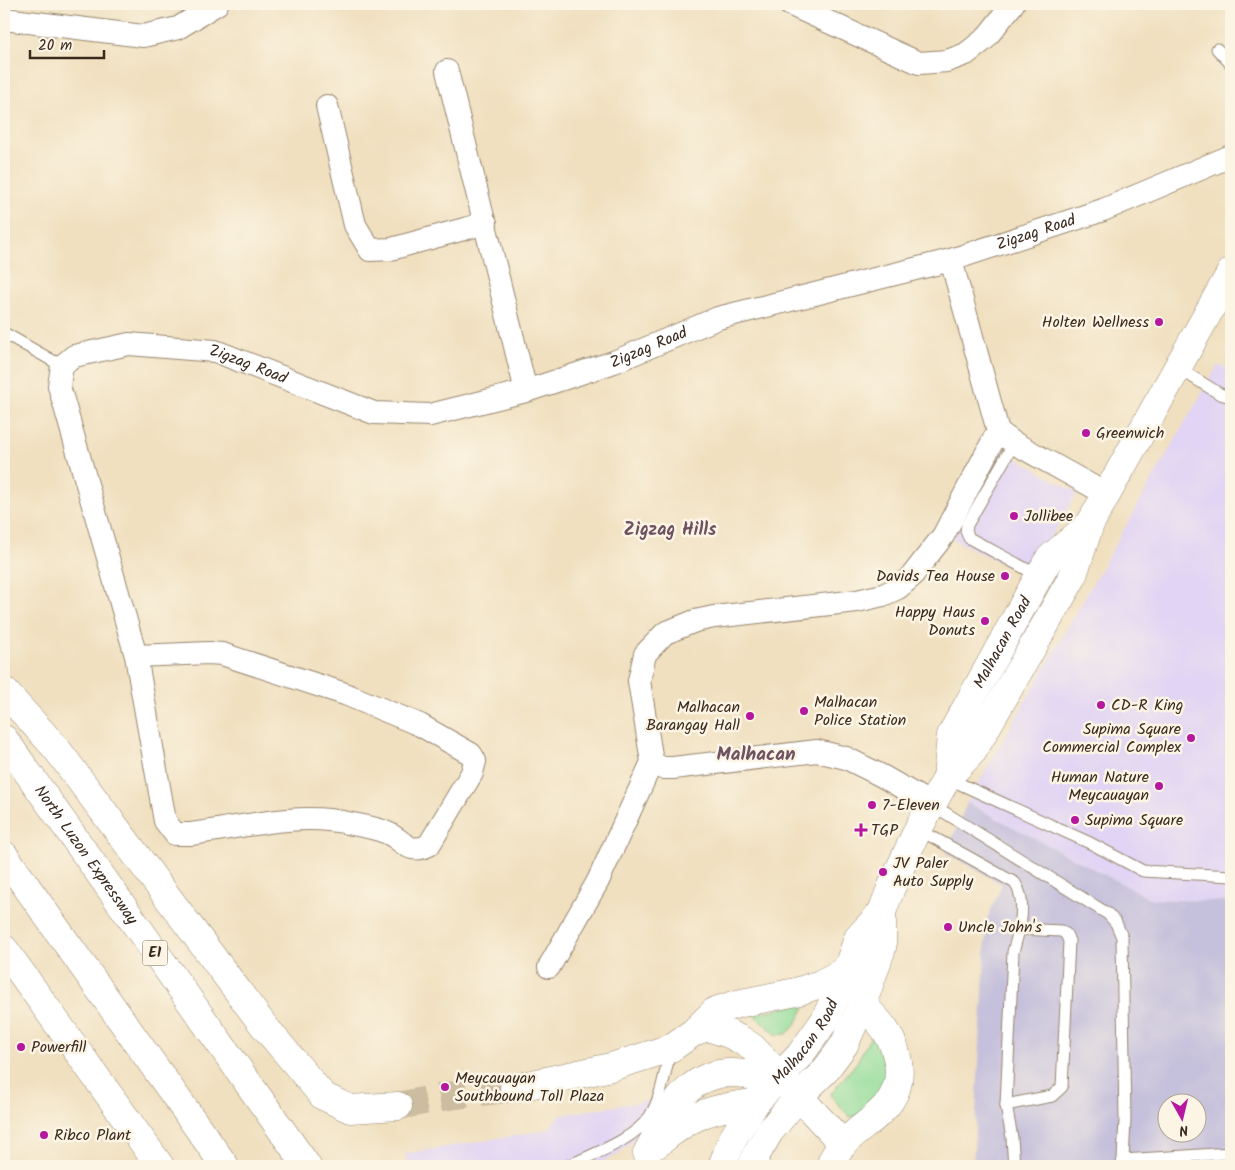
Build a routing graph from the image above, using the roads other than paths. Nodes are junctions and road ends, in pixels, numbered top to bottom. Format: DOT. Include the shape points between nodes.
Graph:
graph roads {
  1 [pos="216,4"];
  2 [pos="788,4"];
  3 [pos="1013,4"];
  4 [pos="4,19"];
  5 [pos="1218,49"];
  6 [pos="1231,64"];
  7 [pos="447,71"];
  8 [pos="327,106"];
  9 [pos="1231,156"];
  10 [pos="486,223"];
  11 [pos="951,260"];
  12 [pos="1231,272"];
  13 [pos="4,333"];
  14 [pos="62,366"];
  15 [pos="1178,368"];
  16 [pos="526,391"];
  17 [pos="1231,398"];
  18 [pos="1006,437"];
  19 [pos="1108,495"];
  20 [pos="1090,524"];
  21 [pos="1039,576"];
  22 [pos="136,656"];
  23 [pos="4,691"];
  24 [pos="4,739"];
  25 [pos="652,762"];
  26 [pos="947,778"];
  27 [pos="931,804"];
  28 [pos="918,829"];
  29 [pos="4,855"];
  30 [pos="1231,876"];
  31 [pos="882,912"];
  32 [pos="1020,929"];
  33 [pos="7,959"];
  34 [pos="549,967"];
  35 [pos="847,970"];
  36 [pos="862,1005"];
  37 [pos="694,1032"];
  38 [pos="671,1048"];
  39 [pos="514,1088"];
  40 [pos="770,1088"];
  41 [pos="798,1097"];
  42 [pos="1006,1105"];
  43 [pos="398,1106"];
  44 [pos="623,1140"];
  45 [pos="1231,1153"];
  46 [pos="836,1155"];
  47 [pos="641,1160"];
  48 [pos="1122,1163"];
  49 [pos="160,1166"];
  50 [pos="225,1166"];
  51 [pos="307,1166"];
  52 [pos="568,1166"];
  53 [pos="722,1166"];
  54 [pos="752,1166"];
  55 [pos="1014,1166"];
  1 -- 4 [label="street" via="178,28 143,36"];
  2 -- 3 [label="street" via="919,62 947,61 966,54 985,38"];
  5 -- 6 [label="lane"];
  7 -- 10 [label="street"];
  8 -- 10 [label="street" via="355,225 370,250 391,249"];
  9 -- 11 [label="street, Zigzag Road" via="1103,210"];
  10 -- 16 [label="street"];
  11 -- 16 [label="street, Zigzag Road" via="718,318 614,362"];
  11 -- 18 [label="street"];
  12 -- 15 [label="main road, Malhacan Road"];
  13 -- 14 [label="lane"];
  14 -- 16 [label="street, Zigzag Road" via="74,356 129,344 215,351 383,413 430,415"];
  14 -- 22 [label="street" via="58,386"];
  15 -- 17 [label="lane"];
  15 -- 19 [label="main road, Malhacan Road"];
  18 -- 19 [label="street"];
  18 -- 21 [label="lane" via="966,525 966,532 969,538"];
  18 -- 25 [label="street" via="943,536 898,588 857,601 714,617 666,633 645,654 639,681"];
  19 -- 20 [label="main road, Malhacan Road"];
  20 -- 21 [label="main road, Malhacan Road" via="1049,560"];
  20 -- 26 [label="main road, Malhacan Road" via="1072,578 973,751"];
  21 -- 26 [label="main road, Malhacan Road" via="951,735"];
  22 -- 22 [label="street" via="222,654 345,694 420,725 471,754 475,761 472,773 429,845 421,849 410,848 386,832 342,821 304,818 175,834 165,821"];
  23 -- 43 [label="main road" via="56,748 264,1026 323,1096 350,1109"];
  24 -- 51 [label="main road, North Luzon Expressway / E1"];
  25 -- 27 [label="street" via="662,768 673,768 817,751 846,758"];
  25 -- 34 [label="street" via="598,881"];
  26 -- 27 [label="main road, Malhacan Road"];
  26 -- 30 [label="lane" via="1090,842 1143,871"];
  27 -- 28 [label="main road, Malhacan Road"];
  27 -- 48 [label="lane" via="1108,914 1116,923 1122,937 1125,1120"];
  28 -- 31 [label="main road, Malhacan Road"];
  28 -- 32 [label="lane" via="1015,883 1021,897"];
  29 -- 50 [label="main road"];
  31 -- 35 [label="main road, Malhacan Road" via="858,938"];
  31 -- 36 [label="main road, Malhacan Road" via="882,948"];
  32 -- 42 [label="lane" via="1013,952"];
  32 -- 42 [label="lane" via="1061,931 1069,940 1062,1087 1052,1096"];
  33 -- 49 [label="main road"];
  35 -- 37 [label="main road" via="796,992 716,1011"];
  35 -- 40 [label="main road, Malhacan Road" via="825,1020 808,1046"];
  36 -- 41 [label="main road, Malhacan Road" via="835,1058"];
  36 -- 46 [label="main road" via="889,1034 898,1060 898,1082 894,1096 884,1109"];
  37 -- 38 [label="main road"];
  37 -- 40 [label="main road" via="707,1027 742,1040 758,1052"];
  38 -- 39 [label="main road" via="611,1067"];
  38 -- 44 [label="lane" via="650,1116"];
  40 -- 41 [label="main road"];
  40 -- 47 [label="main road" via="743,1074 721,1074 700,1080 686,1090 672,1107"];
  40 -- 53 [label="main road, Malhacan Road" via="733,1138"];
  41 -- 46 [label="main road"];
  41 -- 54 [label="main road, Malhacan Road" via="770,1132"];
  42 -- 55 [label="lane"];
  44 -- 47 [label="lane" via="638,1147"];
  44 -- 52 [label="lane"];
  45 -- 48 [label="lane"];
}
